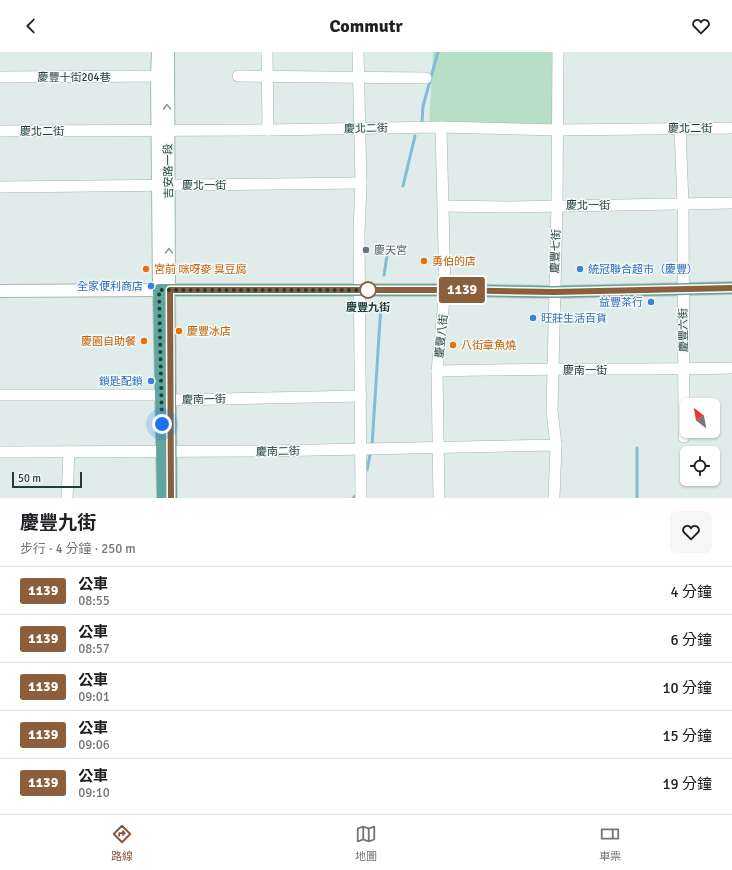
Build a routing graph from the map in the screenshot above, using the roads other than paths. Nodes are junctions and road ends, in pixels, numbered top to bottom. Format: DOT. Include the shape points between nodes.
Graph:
graph roads {
  1 [pos="158,52"];
  2 [pos="168,52"];
  3 [pos="267,52"];
  4 [pos="358,52"];
  5 [pos="558,52"];
  6 [pos="157,76"];
  7 [pos="238,76"];
  8 [pos="357,76"];
  9 [pos="0,77"];
  10 [pos="267,77"];
  11 [pos="426,78"];
  12 [pos="440,127"];
  13 [pos="680,128"];
  14 [pos="732,128"];
  15 [pos="360,129"];
  16 [pos="162,130"];
  17 [pos="268,130"];
  18 [pos="558,130"];
  19 [pos="0,131"];
  20 [pos="361,184"];
  21 [pos="163,185"];
  22 [pos="0,187"];
  23 [pos="732,203"];
  24 [pos="683,204"];
  25 [pos="557,205"];
  26 [pos="444,206"];
  27 [pos="682,288"];
  28 [pos="732,288"];
  29 [pos="164,290"];
  30 [pos="359,290"];
  31 [pos="445,290"];
  32 [pos="0,291"];
  33 [pos="554,292"];
  34 [pos="732,368"];
  35 [pos="684,369"];
  36 [pos="553,370"];
  37 [pos="437,371"];
  38 [pos="0,395"];
  39 [pos="361,396"];
  40 [pos="166,397"];
  41 [pos="684,398"];
  42 [pos="556,445"];
  43 [pos="439,447"];
  44 [pos="360,450"];
  45 [pos="0,452"];
  46 [pos="69,452"];
  47 [pos="167,452"];
  48 [pos="67,498"];
  49 [pos="163,498"];
  50 [pos="171,498"];
  51 [pos="361,498"];
  52 [pos="439,498"];
  53 [pos="554,498"];
  1 -- 6 [label="street, 吉安路一段"];
  2 -- 6 [label="street, 吉安路一段"];
  3 -- 10 [label="street"];
  4 -- 8 [label="street"];
  5 -- 18 [label="street, 慶豐七街"];
  6 -- 9 [label="street, 慶豐十街204巷"];
  6 -- 16 [label="street, 吉安路一段"];
  7 -- 10 [label="street"];
  8 -- 10 [label="street"];
  8 -- 11 [label="street"];
  8 -- 15 [label="street"];
  10 -- 17 [label="street"];
  12 -- 15 [label="street, 慶北二街"];
  12 -- 18 [label="street, 慶北二街"];
  12 -- 26 [label="street, 慶豐八街"];
  13 -- 14 [label="street, 慶北二街"];
  13 -- 18 [label="street, 慶北二街"];
  13 -- 24 [label="street, 慶豐六街"];
  15 -- 17 [label="street, 慶北二街"];
  15 -- 20 [label="street"];
  16 -- 17 [label="street, 慶北二街"];
  16 -- 19 [label="street, 慶北二街"];
  16 -- 21 [label="street, 吉安路一段"];
  18 -- 25 [label="street, 慶豐七街"];
  20 -- 21 [label="street, 慶北一街"];
  20 -- 30 [label="street"];
  21 -- 22 [label="street, 慶北一街"];
  21 -- 29 [label="street, 吉安路一段"];
  23 -- 24 [label="street, 慶北一街"];
  24 -- 25 [label="street, 慶北一街"];
  24 -- 27 [label="street, 慶豐六街"];
  25 -- 26 [label="street, 慶北一街"];
  25 -- 33 [label="street, 慶豐七街"];
  26 -- 31 [label="street, 慶豐八街"];
  27 -- 28 [label="main road"];
  27 -- 33 [label="main road"];
  27 -- 35 [label="street, 慶豐六街"];
  29 -- 30 [label="main road"];
  29 -- 32 [label="street"];
  29 -- 40 [label="main road"];
  30 -- 31 [label="main road"];
  30 -- 39 [label="street"];
  31 -- 33 [label="main road"];
  31 -- 37 [label="street, 慶豐八街"];
  33 -- 36 [label="street, 慶豐七街"];
  34 -- 35 [label="street, 慶南一街"];
  35 -- 36 [label="street, 慶南一街"];
  35 -- 41 [label="street, 慶豐六街"];
  36 -- 37 [label="street, 慶南一街"];
  36 -- 42 [label="street, 慶豐七街" via="552,411"];
  37 -- 43 [label="street, 慶豐八街"];
  38 -- 40 [label="street, 慶南一街"];
  39 -- 40 [label="street, 慶南一街"];
  39 -- 44 [label="street"];
  40 -- 47 [label="main road"];
  42 -- 43 [label="street, 慶南二街"];
  42 -- 53 [label="street, 慶豐七街"];
  43 -- 44 [label="street, 慶南二街"];
  43 -- 52 [label="street, 慶豐八街"];
  44 -- 47 [label="street, 慶南二街"];
  44 -- 51 [label="street"];
  45 -- 46 [label="street, 慶南二街"];
  46 -- 47 [label="street, 慶南二街"];
  46 -- 48 [label="street"];
  47 -- 49 [label="main road"];
  47 -- 50 [label="main road"];
}
